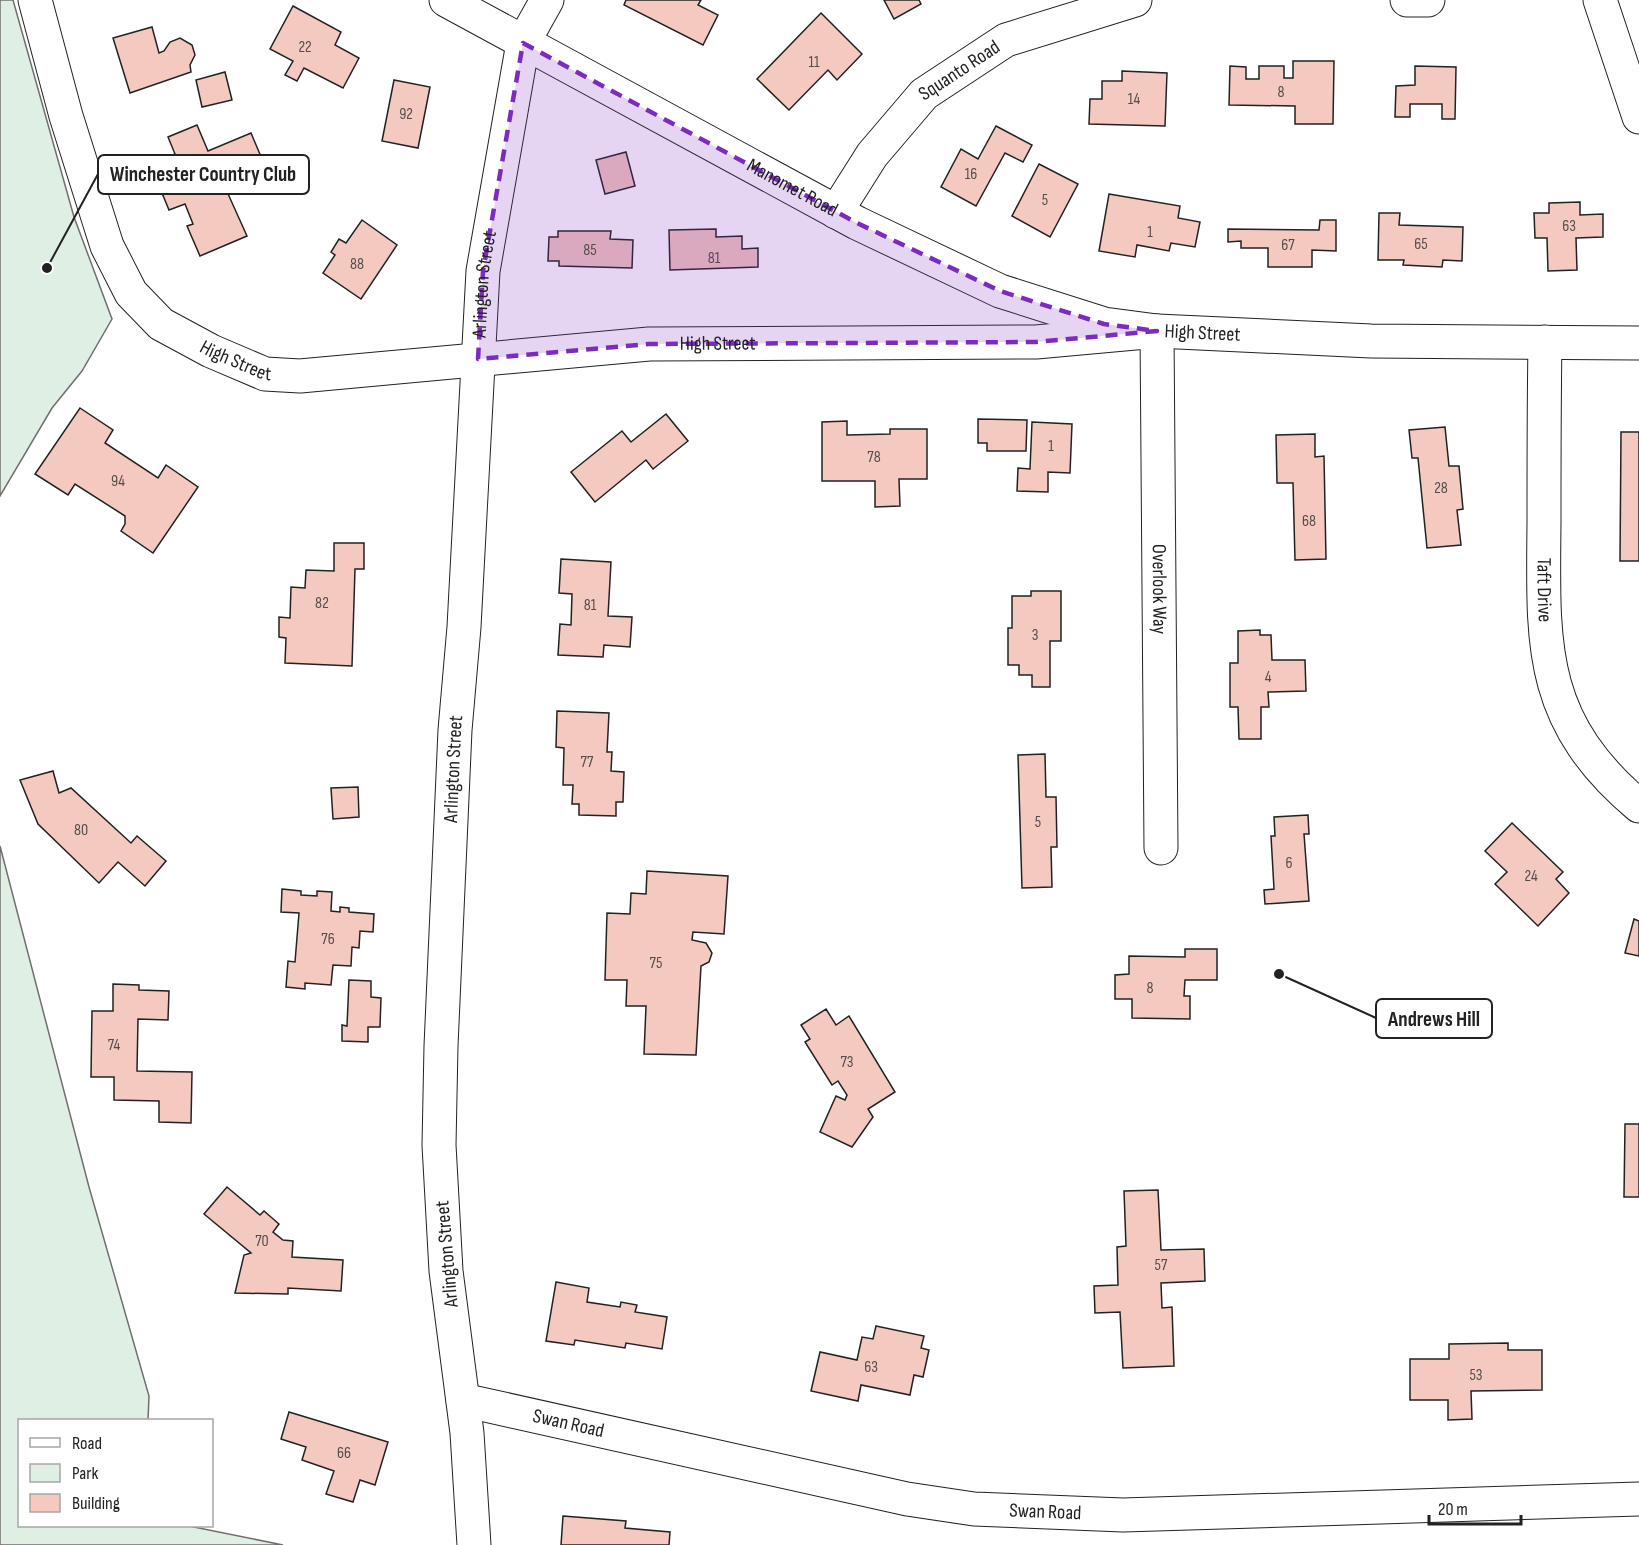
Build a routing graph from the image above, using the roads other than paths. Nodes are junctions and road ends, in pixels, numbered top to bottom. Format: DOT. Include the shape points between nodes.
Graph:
graph roads {
  1 [pos="35,0"];
  2 [pos="446,0"];
  3 [pos="547,0"];
  4 [pos="1135,0"];
  5 [pos="1407,0"];
  6 [pos="1428,0"];
  7 [pos="1600,0"];
  8 [pos="524,42"];
  9 [pos="1639,117"];
  10 [pos="836,212"];
  11 [pos="1157,331"];
  12 [pos="1545,342"];
  13 [pos="1639,343"];
  14 [pos="478,358"];
  15 [pos="1639,806"];
  16 [pos="1161,848"];
  17 [pos="463,1400"];
  18 [pos="1639,1499"];
  19 [pos="474,1545"];
  1 -- 14 [label="street, High Street" via="107,246 131,293 161,324 265,374 300,376"];
  2 -- 8 [label="street, Manomet Road"];
  3 -- 8 [label="street, Arlington Street"];
  4 -- 10 [label="street, Squanto Road" via="1006,40 924,94 872,155"];
  5 -- 6 [label="street"];
  7 -- 9 [label="street"];
  8 -- 10 [label="street, Manomet Road"];
  8 -- 14 [label="street, Arlington Street" via="483,271"];
  10 -- 11 [label="street, Manomet Road" via="1000,291 1104,324"];
  11 -- 12 [label="street, High Street" via="1371,341"];
  11 -- 14 [label="street, High Street" via="1036,342 649,344"];
  11 -- 16 [label="street, Overlook Way"];
  12 -- 13 [label="street, High Street"];
  12 -- 15 [label="street, Taft Drive" via="1543,613 1551,676 1561,706 1593,761"];
  14 -- 17 [label="street, Arlington Street" via="455,730 439,1145 446,1260"];
  17 -- 18 [label="street, Swan Road" via="907,1499 974,1509 1123,1515"];
  17 -- 19 [label="street, Arlington Street"];
}
